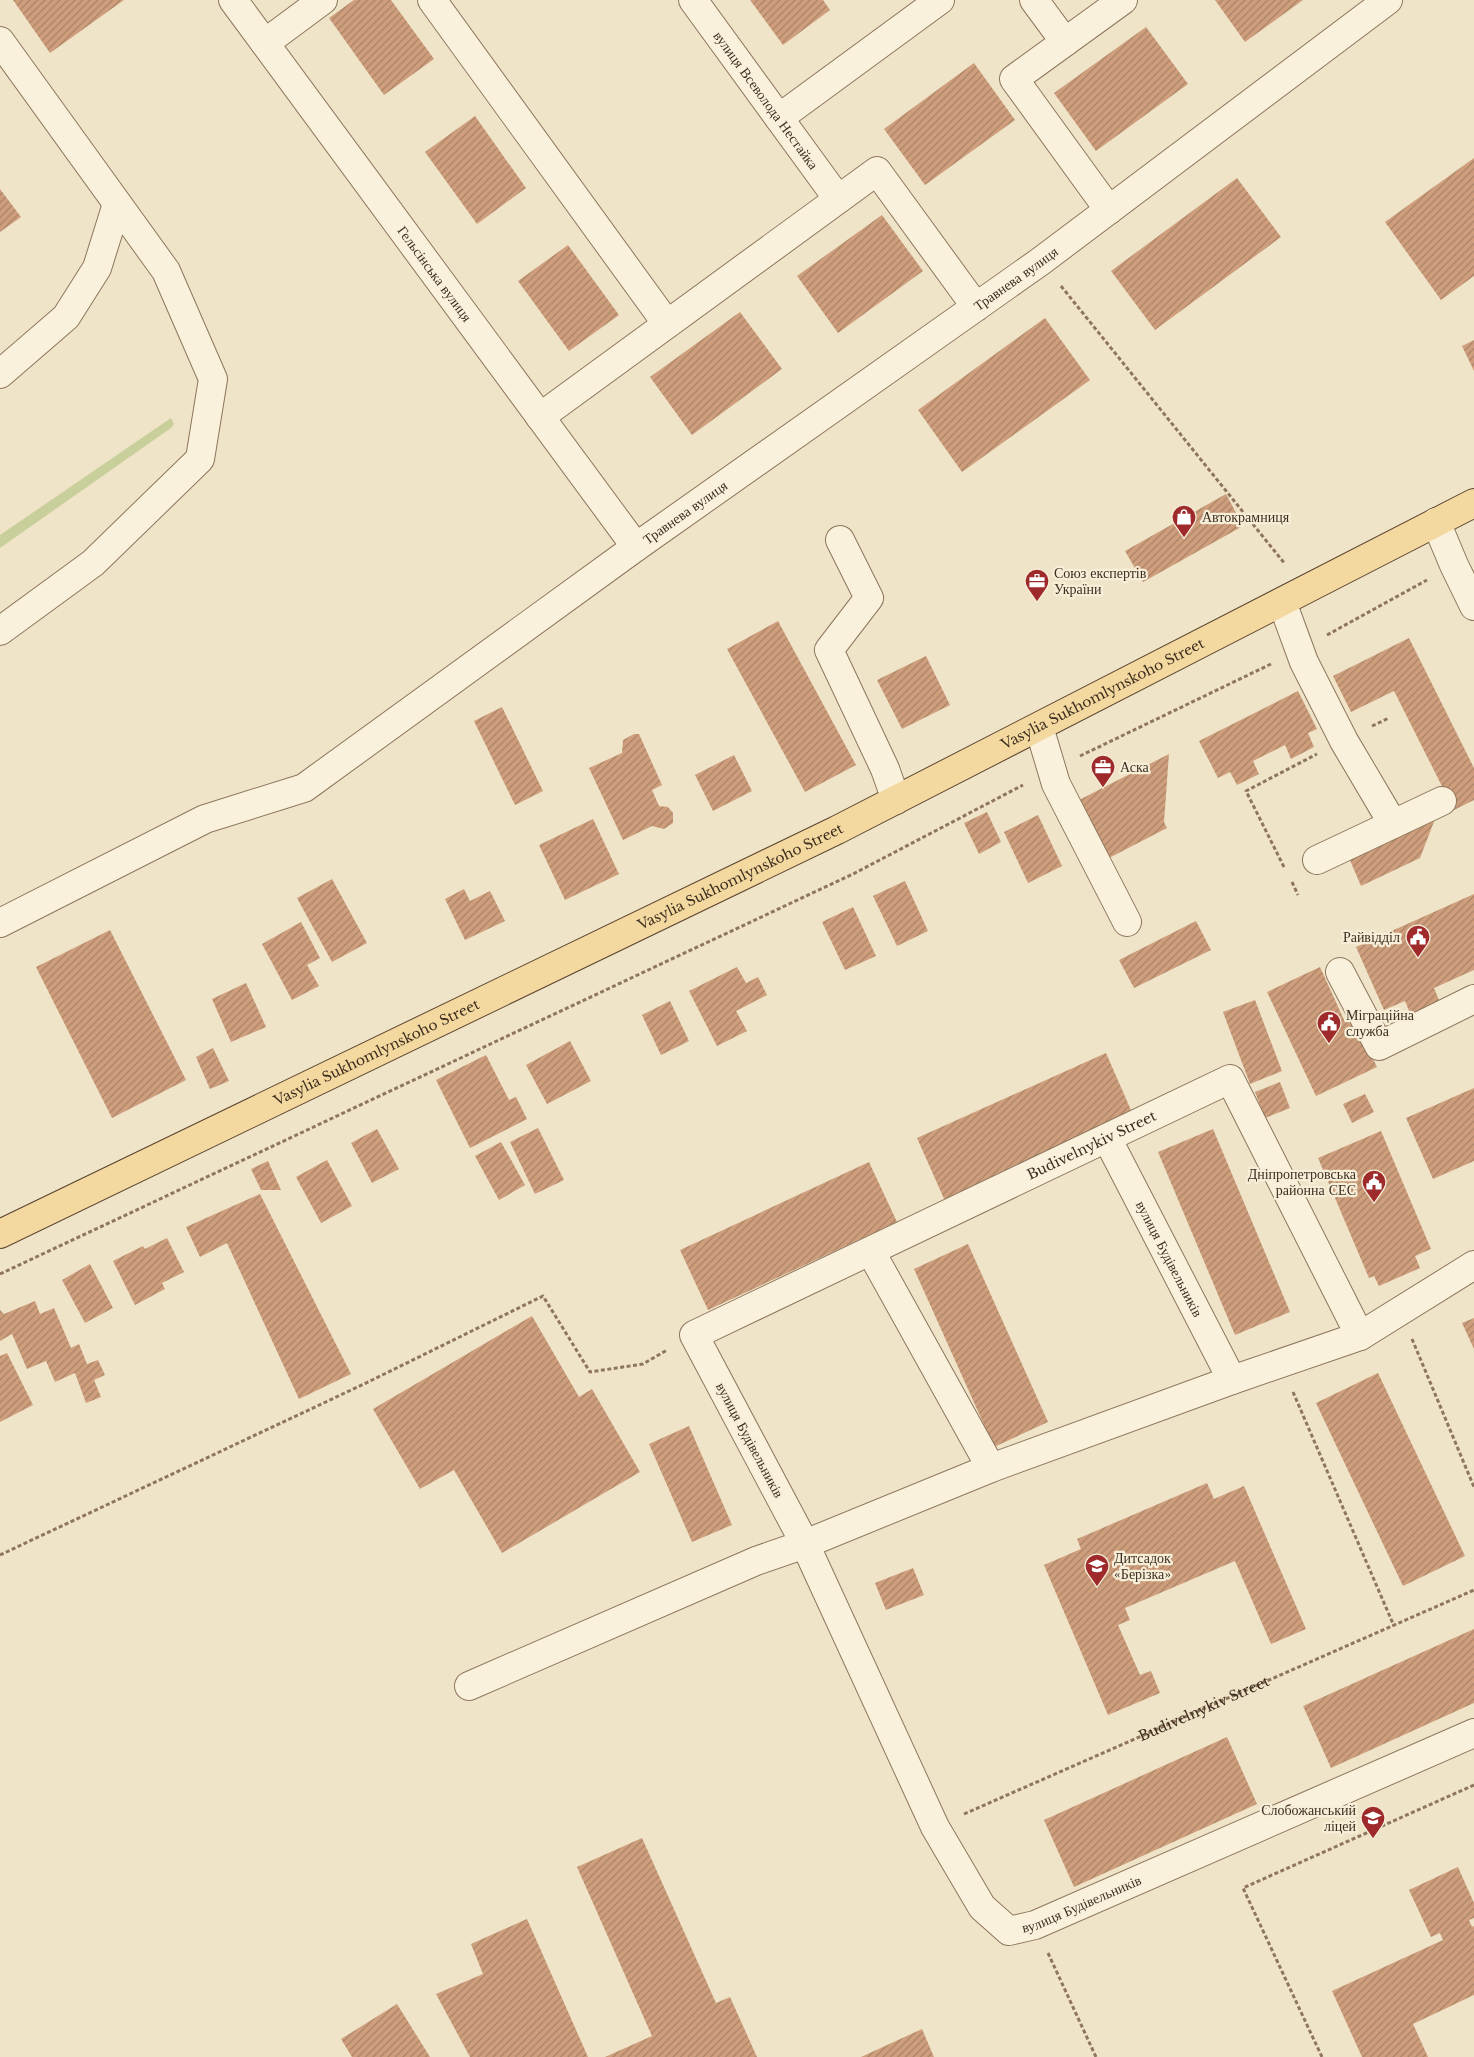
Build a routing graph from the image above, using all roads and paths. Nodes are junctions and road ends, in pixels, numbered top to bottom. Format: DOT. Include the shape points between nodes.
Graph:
graph roads {
  1 [pos="233,0"];
  2 [pos="323,0"];
  3 [pos="432,0"];
  4 [pos="693,0"];
  5 [pos="940,0"];
  6 [pos="1034,0"];
  7 [pos="1122,0"];
  8 [pos="1388,0"];
  9 [pos="0,41"];
  10 [pos="265,42"];
  11 [pos="1065,42"];
  12 [pos="779,118"];
  13 [pos="838,199"];
  14 [pos="117,204"];
  15 [pos="1109,210"];
  16 [pos="1040,261"];
  17 [pos="976,307"];
  18 [pos="667,324"];
  19 [pos="0,374"];
  20 [pos="540,417"];
  21 [pos="1474,503"];
  22 [pos="1436,522"];
  23 [pos="840,540"];
  24 [pos="636,547"];
  25 [pos="1454,565"];
  26 [pos="1306,589"];
  27 [pos="1282,602"];
  28 [pos="1474,606"];
  29 [pos="0,631"];
  30 [pos="1300,650"];
  31 [pos="1389,718"];
  32 [pos="1039,727"];
  33 [pos="1344,740"];
  34 [pos="1051,770"];
  35 [pos="896,800"];
  36 [pos="1442,801"];
  37 [pos="1393,824"];
  38 [pos="1317,860"];
  39 [pos="1285,868"];
  40 [pos="1289,877"];
  41 [pos="1298,894"];
  42 [pos="1127,922"];
  43 [pos="0,923"];
  44 [pos="1340,972"];
  45 [pos="1474,999"];
  46 [pos="1107,1138"];
  47 [pos="0,1234"];
  48 [pos="871,1252"];
  49 [pos="1474,1265"];
  50 [pos="0,1274"];
  51 [pos="1401,1311"];
  52 [pos="694,1335"];
  53 [pos="1360,1336"];
  54 [pos="1280,1364"];
  55 [pos="1232,1380"];
  56 [pos="991,1468"];
  57 [pos="1474,1487"];
  58 [pos="805,1544"];
  59 [pos="0,1555"];
  60 [pos="1474,1590"];
  61 [pos="1394,1626"];
  62 [pos="469,1686"];
  63 [pos="1474,1733"];
  64 [pos="1474,1785"];
  65 [pos="935,1827"];
  66 [pos="1035,1925"];
  67 [pos="1096,2057"];
  68 [pos="1322,2057"];
  1 -- 10 [label="street, Гельсінська вулиця"];
  2 -- 10 [label="street"];
  3 -- 18 [label="street"];
  4 -- 12 [label="street, вулиця Всеволода Нестайка"];
  5 -- 12 [label="street"];
  6 -- 11 [label="street"];
  7 -- 11 [label="street"];
  8 -- 15 [label="street, Травнева вулиця"];
  9 -- 14 [label="street"];
  10 -- 20 [label="street, Гельсінська вулиця"];
  11 -- 15 [label="street" via="1014,79"];
  12 -- 13 [label="street, вулиця Всеволода Нестайка"];
  13 -- 17 [label="street" via="877,171"];
  13 -- 18 [label="street"];
  14 -- 19 [label="street" via="97,268 66,317"];
  14 -- 29 [label="street" via="166,271 213,379 200,459 93,563"];
  15 -- 16 [label="street, Травнева вулиця"];
  16 -- 17 [label="street, Травнева вулиця"];
  16 -- 26 [label="path"];
  17 -- 24 [label="street, Травнева вулиця"];
  18 -- 20 [label="street"];
  20 -- 24 [label="street, Гельсінська вулиця"];
  21 -- 22 [label="main road, Vasylia Sukhomlynskoho Street"];
  22 -- 25 [label="street"];
  22 -- 26 [label="main road, Vasylia Sukhomlynskoho Street"];
  23 -- 35 [label="street" via="869,598 829,650 885,769"];
  24 -- 43 [label="street, Травнева вулиця" via="304,788 205,819"];
  25 -- 28 [label="street"];
  25 -- 30 [label="path"];
  26 -- 27 [label="main road, Vasylia Sukhomlynskoho Street"];
  27 -- 30 [label="street"];
  27 -- 32 [label="main road, Vasylia Sukhomlynskoho Street"];
  30 -- 33 [label="street"];
  30 -- 34 [label="path"];
  31 -- 33 [label="path"];
  32 -- 34 [label="street"];
  32 -- 35 [label="main road, Vasylia Sukhomlynskoho Street"];
  33 -- 37 [label="street"];
  33 -- 39 [label="path" via="1246,791"];
  34 -- 42 [label="street"];
  34 -- 50 [label="path" via="853,874"];
  35 -- 47 [label="main road, Vasylia Sukhomlynskoho Street"];
  36 -- 37 [label="street"];
  37 -- 38 [label="street"];
  40 -- 41 [label="path"];
  44 -- 45 [label="street" via="1379,1046"];
  46 -- 48 [label="street, Budivelnykiv Street"];
  46 -- 53 [label="street, Budivelnykiv Street" via="1230,1079"];
  46 -- 55 [label="street, вулиця Будівельників"];
  48 -- 52 [label="street, Budivelnykiv Street"];
  48 -- 56 [label="street"];
  49 -- 51 [label="street"];
  51 -- 53 [label="street"];
  51 -- 57 [label="path"];
  52 -- 58 [label="street, вулиця Будівельників"];
  52 -- 59 [label="path" via="643,1364 590,1372 543,1296"];
  53 -- 54 [label="street"];
  54 -- 55 [label="street"];
  54 -- 61 [label="path"];
  55 -- 56 [label="street"];
  56 -- 58 [label="street"];
  58 -- 62 [label="street" via="756,1561"];
  58 -- 65 [label="street, вулиця Будівельників"];
  60 -- 61 [label="path, Budivelnykiv Street"];
  61 -- 65 [label="path, Budivelnykiv Street"];
  63 -- 66 [label="street, вулиця Будівельників"];
  64 -- 68 [label="path" via="1243,1888"];
  65 -- 66 [label="street, вулиця Будівельників" via="982,1907 1009,1931"];
  66 -- 67 [label="path"];
}
